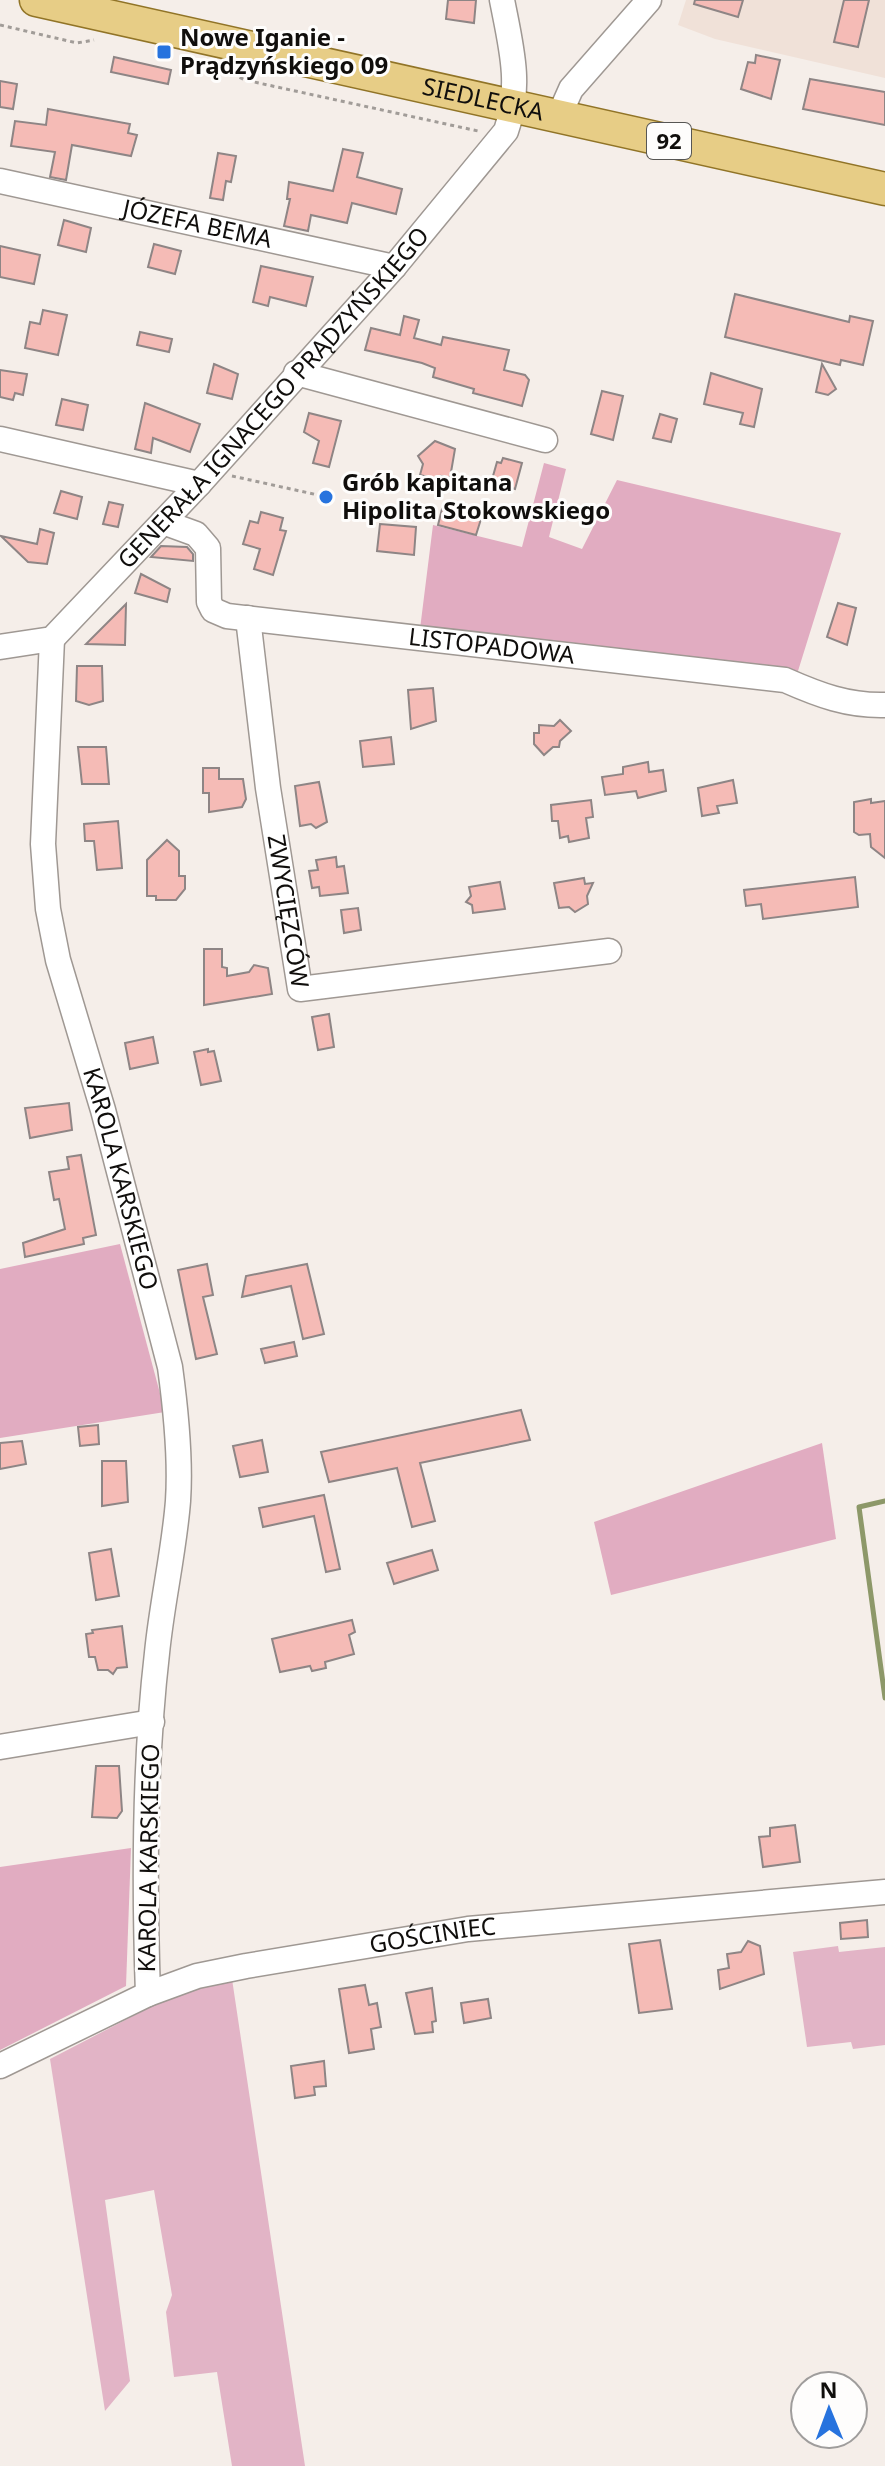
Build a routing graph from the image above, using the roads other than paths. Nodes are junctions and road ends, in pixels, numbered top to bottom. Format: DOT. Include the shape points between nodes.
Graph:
graph roads {
  1 [pos="36,0"];
  2 [pos="502,0"];
  3 [pos="649,0"];
  4 [pos="559,116"];
  5 [pos="510,119"];
  6 [pos="0,181"];
  7 [pos="885,189"];
  8 [pos="394,267"];
  9 [pos="296,373"];
  10 [pos="0,439"];
  11 [pos="545,440"];
  12 [pos="199,484"];
  13 [pos="163,522"];
  14 [pos="248,618"];
  15 [pos="52,639"];
  16 [pos="0,647"];
  17 [pos="885,705"];
  18 [pos="609,951"];
  19 [pos="152,1722"];
  20 [pos="0,1747"];
  21 [pos="885,1892"];
  22 [pos="148,1994"];
  23 [pos="0,2066"];
  1 -- 5 [label="main road, SIEDLECKA / 92"];
  2 -- 5 [label="street" via="516,77"];
  3 -- 4 [label="street" via="571,89"];
  4 -- 5 [label="main road, SIEDLECKA / 92"];
  4 -- 7 [label="main road, SIEDLECKA / 92"];
  5 -- 8 [label="street, GENERAŁA IGNACEGO PRĄDZYŃSKIEGO"];
  6 -- 8 [label="street, JÓZEFA BEMA"];
  8 -- 9 [label="street, GENERAŁA IGNACEGO PRĄDZYŃSKIEGO"];
  9 -- 11 [label="street"];
  9 -- 12 [label="street, GENERAŁA IGNACEGO PRĄDZYŃSKIEGO"];
  10 -- 12 [label="street"];
  12 -- 13 [label="street, GENERAŁA IGNACEGO PRĄDZYŃSKIEGO"];
  13 -- 14 [label="street, LISTOPADOWA" via="204,540 213,610"];
  13 -- 15 [label="street, GENERAŁA IGNACEGO PRĄDZYŃSKIEGO"];
  14 -- 17 [label="street, LISTOPADOWA" via="785,680 847,703"];
  14 -- 18 [label="street, ZWYCIĘZCÓW" via="300,989"];
  15 -- 16 [label="street"];
  15 -- 19 [label="street, KAROLA KARSKIEGO" via="43,844 48,909 170,1367 175,1409 178,1501"];
  19 -- 20 [label="street, KAROLA KARSKIEGO"];
  19 -- 22 [label="street, KAROLA KARSKIEGO"];
  21 -- 22 [label="street, GOŚCINIEC" via="468,1929 246,1966"];
  22 -- 23 [label="street, GOŚCINIEC"];
}
